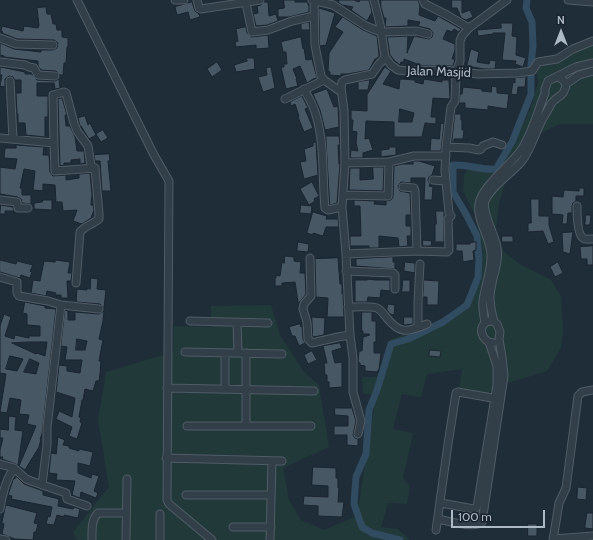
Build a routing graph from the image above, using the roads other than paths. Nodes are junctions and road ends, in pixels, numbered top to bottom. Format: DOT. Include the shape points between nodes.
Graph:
graph roads {
  1 [pos="77,0"];
  2 [pos="175,0"];
  3 [pos="184,0"];
  4 [pos="197,0"];
  5 [pos="260,0"];
  6 [pos="313,0"];
  7 [pos="374,0"];
  8 [pos="423,0"];
  9 [pos="507,0"];
  10 [pos="568,0"];
  11 [pos="246,2"];
  12 [pos="593,2"];
  13 [pos="314,16"];
  14 [pos="469,28"];
  15 [pos="381,32"];
  16 [pos="428,34"];
  17 [pos="0,38"];
  18 [pos="593,41"];
  19 [pos="53,45"];
  20 [pos="385,58"];
  21 [pos="0,62"];
  22 [pos="593,63"];
  23 [pos="457,71"];
  24 [pos="593,71"];
  25 [pos="55,76"];
  26 [pos="557,76"];
  27 [pos="324,80"];
  28 [pos="10,81"];
  29 [pos="566,84"];
  30 [pos="304,89"];
  31 [pos="341,92"];
  32 [pos="545,93"];
  33 [pos="285,99"];
  34 [pos="554,100"];
  35 [pos="0,138"];
  36 [pos="13,139"];
  37 [pos="54,143"];
  38 [pos="502,145"];
  39 [pos="446,147"];
  40 [pos="446,156"];
  41 [pos="389,162"];
  42 [pos="345,163"];
  43 [pos="95,168"];
  44 [pos="433,180"];
  45 [pos="446,181"];
  46 [pos="403,187"];
  47 [pos="343,195"];
  48 [pos="0,200"];
  49 [pos="577,206"];
  50 [pos="342,207"];
  51 [pos="28,208"];
  52 [pos="487,226"];
  53 [pos="593,239"];
  54 [pos="417,251"];
  55 [pos="346,254"];
  56 [pos="310,258"];
  57 [pos="420,264"];
  58 [pos="346,271"];
  59 [pos="0,277"];
  60 [pos="76,284"];
  61 [pos="395,289"];
  62 [pos="61,305"];
  63 [pos="348,307"];
  64 [pos="99,309"];
  65 [pos="190,321"];
  66 [pos="237,322"];
  67 [pos="485,322"];
  68 [pos="494,322"];
  69 [pos="268,323"];
  70 [pos="427,324"];
  71 [pos="418,327"];
  72 [pos="350,335"];
  73 [pos="499,339"];
  74 [pos="489,342"];
  75 [pos="185,352"];
  76 [pos="242,352"];
  77 [pos="225,353"];
  78 [pos="282,354"];
  79 [pos="500,385"];
  80 [pos="167,388"];
  81 [pos="225,389"];
  82 [pos="246,390"];
  83 [pos="593,390"];
  84 [pos="314,391"];
  85 [pos="498,398"];
  86 [pos="186,426"];
  87 [pos="246,426"];
  88 [pos="311,426"];
  89 [pos="358,434"];
  90 [pos="166,458"];
  91 [pos="272,461"];
  92 [pos="282,461"];
  93 [pos="488,461"];
  94 [pos="0,464"];
  95 [pos="14,468"];
  96 [pos="128,479"];
  97 [pos="42,485"];
  98 [pos="186,495"];
  99 [pos="271,496"];
  100 [pos="441,502"];
  101 [pos="87,506"];
  102 [pos="477,507"];
  103 [pos="0,509"];
  104 [pos="485,510"];
  105 [pos="126,514"];
  106 [pos="160,514"];
  107 [pos="438,519"];
  108 [pos="233,527"];
  109 [pos="270,527"];
  110 [pos="436,530"];
  111 [pos="593,536"];
  112 [pos="0,538"];
  113 [pos="553,539"];
  114 [pos="6,540"];
  115 [pos="92,540"];
  116 [pos="126,540"];
  117 [pos="160,540"];
  118 [pos="212,540"];
  119 [pos="270,540"];
  1 -- 80 [label="street" via="169,181"];
  2 -- 3 [label="street"];
  4 -- 11 [label="street" via="201,9"];
  5 -- 11 [label="street"];
  6 -- 13 [label="street"];
  6 -- 15 [label="street" via="333,5 366,26"];
  7 -- 15 [label="street"];
  8 -- 14 [label="street" via="425,4"];
  9 -- 14 [label="street"];
  10 -- 12 [label="street"];
  11 -- 13 [label="street" via="252,32 268,30"];
  13 -- 27 [label="street" via="315,45"];
  14 -- 23 [label="street" via="460,42"];
  15 -- 16 [label="street"];
  15 -- 20 [label="street"];
  17 -- 19 [label="street" via="16,44"];
  18 -- 23 [label="street, Jalan Masjid" via="557,59 538,62 530,71 478,74"];
  20 -- 23 [label="street, Jalan Masjid" via="401,71"];
  20 -- 31 [label="street" via="372,74 342,82"];
  21 -- 25 [label="street" via="25,65 34,68 38,75"];
  22 -- 26 [label="street" via="576,67"];
  23 -- 39 [label="street" via="455,101 451,107"];
  24 -- 29 [label="street" via="579,75"];
  26 -- 29 [label="street"];
  26 -- 32 [label="street" via="548,81"];
  27 -- 30 [label="street"];
  27 -- 31 [label="street"];
  28 -- 36 [label="street"];
  29 -- 34 [label="street" via="562,95"];
  30 -- 33 [label="street"];
  30 -- 50 [label="street" via="316,113 320,130 325,208 328,210"];
  31 -- 42 [label="street"];
  32 -- 34 [label="street"];
  32 -- 52 [label="street" via="524,146 481,199 479,208"];
  34 -- 52 [label="street" via="523,160 486,199 484,207"];
  35 -- 36 [label="street"];
  36 -- 37 [label="street"];
  37 -- 43 [label="street" via="55,171"];
  37 -- 43 [label="street" via="53,95 64,92 77,131 88,146 91,166"];
  38 -- 39 [label="street" via="490,143 479,150"];
  39 -- 40 [label="street"];
  40 -- 41 [label="street" via="414,156"];
  40 -- 45 [label="street"];
  41 -- 42 [label="street"];
  41 -- 47 [label="street" via="388,196"];
  42 -- 47 [label="street"];
  43 -- 60 [label="street" via="99,219 80,232"];
  44 -- 45 [label="street"];
  45 -- 54 [label="street" via="451,216 448,219 449,250"];
  46 -- 54 [label="street" via="414,188 415,191"];
  47 -- 50 [label="street"];
  48 -- 51 [label="street" via="17,202 18,208"];
  49 -- 53 [label="street" via="582,237"];
  50 -- 55 [label="street"];
  52 -- 67 [label="street" via="492,255 482,302"];
  52 -- 68 [label="street" via="497,247 498,256 490,297"];
  54 -- 55 [label="street"];
  55 -- 58 [label="street"];
  56 -- 72 [label="street" via="311,296 303,309 308,339 312,343"];
  57 -- 71 [label="street"];
  58 -- 61 [label="street" via="393,273"];
  58 -- 63 [label="street"];
  59 -- 62 [label="street" via="17,282 19,296"];
  62 -- 64 [label="street"];
  62 -- 97 [label="street"];
  63 -- 71 [label="street" via="377,308 398,329 409,330"];
  63 -- 72 [label="street"];
  65 -- 66 [label="street"];
  66 -- 69 [label="street"];
  66 -- 76 [label="street"];
  67 -- 68 [label="street"];
  67 -- 74 [label="street" via="481,328 482,335"];
  68 -- 73 [label="street" via="499,328"];
  70 -- 71 [label="street"];
  72 -- 89 [label="street" via="354,399 361,421"];
  73 -- 74 [label="street" via="493,343"];
  73 -- 79 [label="street" via="503,363"];
  74 -- 79 [label="street"];
  75 -- 77 [label="street"];
  76 -- 77 [label="street"];
  76 -- 78 [label="street"];
  76 -- 82 [label="street"];
  77 -- 81 [label="street"];
  79 -- 85 [label="street"];
  80 -- 81 [label="street"];
  80 -- 90 [label="street"];
  81 -- 82 [label="street"];
  82 -- 84 [label="street"];
  82 -- 87 [label="street"];
  83 -- 113 [label="street" via="582,392 578,396 566,488 559,503"];
  85 -- 93 [label="street"];
  85 -- 100 [label="street" via="456,393"];
  86 -- 87 [label="street"];
  87 -- 88 [label="street"];
  90 -- 91 [label="street"];
  90 -- 118 [label="street" via="166,495 169,504"];
  91 -- 92 [label="street"];
  91 -- 99 [label="street"];
  93 -- 102 [label="street"];
  93 -- 104 [label="street"];
  94 -- 95 [label="street"];
  95 -- 97 [label="street" via="26,479"];
  95 -- 103 [label="street" via="4,485"];
  96 -- 105 [label="street"];
  97 -- 101 [label="street" via="66,493 67,499"];
  98 -- 99 [label="street"];
  99 -- 109 [label="street"];
  100 -- 102 [label="street" via="474,509"];
  100 -- 107 [label="street"];
  102 -- 104 [label="street"];
  104 -- 107 [label="street" via="479,525"];
  105 -- 115 [label="street" via="98,513 92,522"];
  105 -- 116 [label="street"];
  106 -- 117 [label="street"];
  107 -- 110 [label="street"];
  108 -- 109 [label="street"];
  109 -- 119 [label="street"];
  111 -- 113 [label="street"];
  112 -- 114 [label="street"];
}
